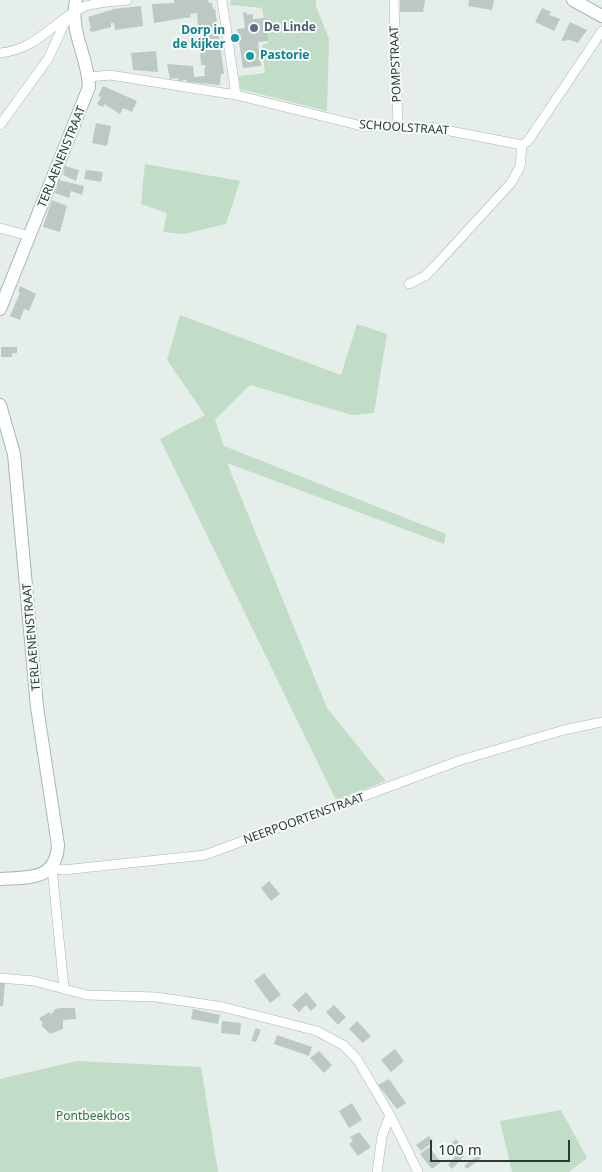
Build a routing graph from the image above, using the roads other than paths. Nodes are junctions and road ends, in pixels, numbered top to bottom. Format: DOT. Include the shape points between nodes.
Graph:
graph roads {
  1 [pos="76,0"];
  2 [pos="127,0"];
  3 [pos="222,0"];
  4 [pos="394,0"];
  5 [pos="573,0"];
  6 [pos="70,16"];
  7 [pos="602,16"];
  8 [pos="602,31"];
  9 [pos="0,53"];
  10 [pos="89,77"];
  11 [pos="236,95"];
  12 [pos="0,125"];
  13 [pos="398,128"];
  14 [pos="522,145"];
  15 [pos="0,228"];
  16 [pos="30,236"];
  17 [pos="409,284"];
  18 [pos="0,309"];
  19 [pos="0,405"];
  20 [pos="602,722"];
  21 [pos="52,868"];
  22 [pos="0,879"];
  23 [pos="0,978"];
  24 [pos="64,989"];
  25 [pos="390,1114"];
  26 [pos="377,1172"];
  27 [pos="418,1172"];
  1 -- 6 [label="street, TERLAENENSTRAAT"];
  2 -- 6 [label="street" via="82,7"];
  3 -- 11 [label="street"];
  4 -- 13 [label="street, POMPSTRAAT"];
  5 -- 7 [label="street"];
  6 -- 9 [label="street" via="24,48"];
  6 -- 10 [label="street, TERLAENENSTRAAT"];
  6 -- 12 [label="street" via="48,59"];
  8 -- 14 [label="street" via="528,141"];
  10 -- 11 [label="street, SCHOOLSTRAAT" via="110,75"];
  10 -- 16 [label="street, TERLAENENSTRAAT" via="84,103"];
  11 -- 13 [label="street, SCHOOLSTRAAT" via="366,128"];
  13 -- 14 [label="street, SCHOOLSTRAAT" via="430,127"];
  14 -- 17 [label="street" via="520,167 511,183 425,276"];
  15 -- 16 [label="street"];
  16 -- 18 [label="street, TERLAENENSTRAAT"];
  19 -- 21 [label="street, TERLAENENSTRAAT" via="14,454 37,707 58,834 58,855"];
  20 -- 21 [label="street, NEERPOORTENSTRAAT" via="461,760 205,855 63,870"];
  21 -- 22 [label="street, NEERPOORTENSTRAAT" via="33,876"];
  21 -- 24 [label="street"];
  23 -- 24 [label="street" via="34,981"];
  24 -- 25 [label="street" via="87,995 156,997 223,1007 317,1031 343,1046 357,1059"];
  25 -- 26 [label="street" via="382,1136"];
  25 -- 27 [label="street"];
}
